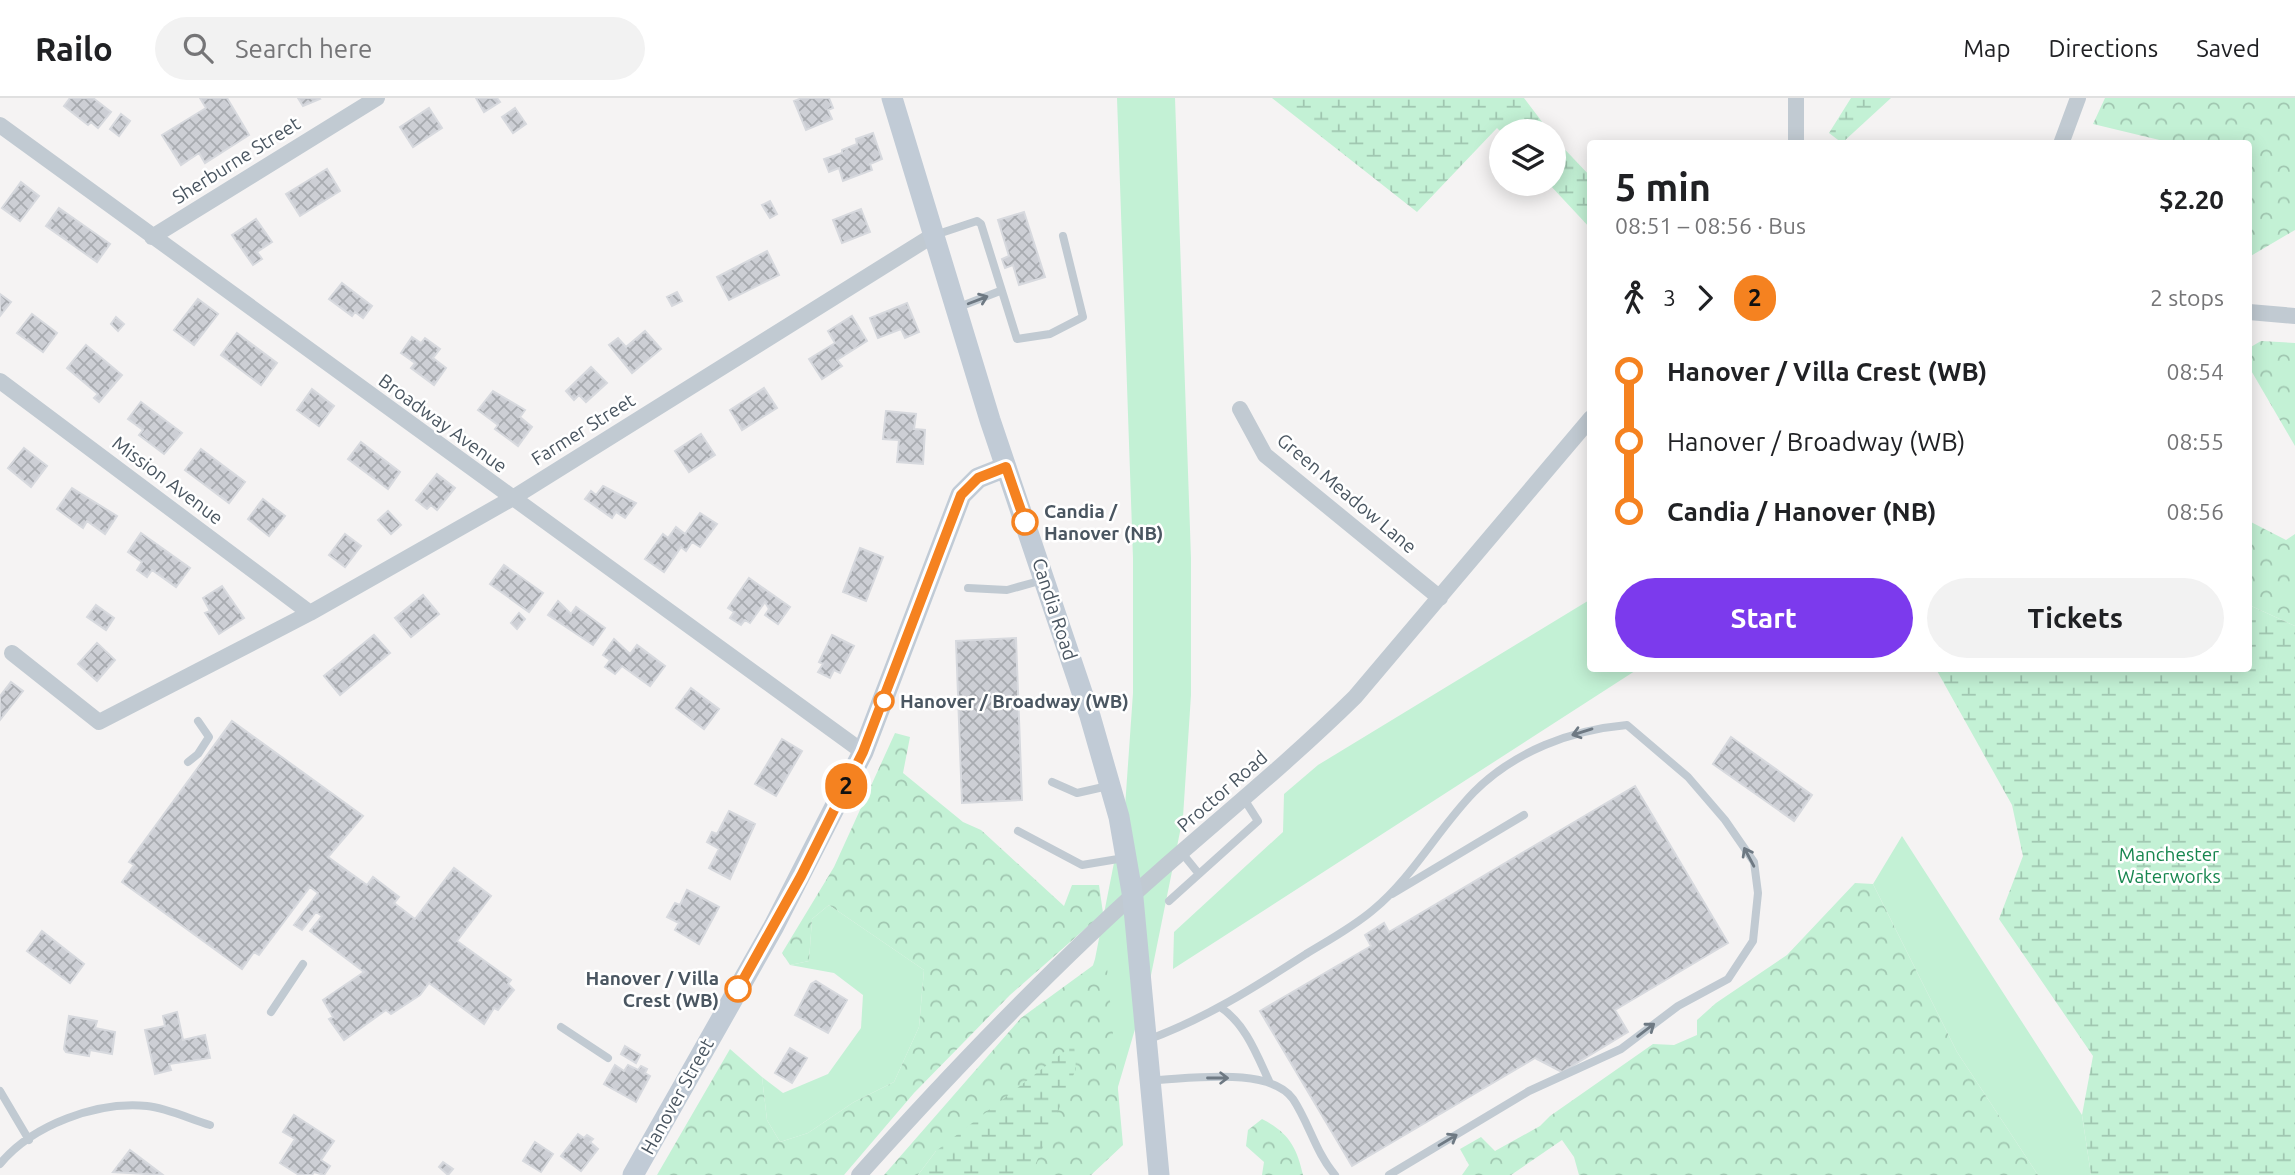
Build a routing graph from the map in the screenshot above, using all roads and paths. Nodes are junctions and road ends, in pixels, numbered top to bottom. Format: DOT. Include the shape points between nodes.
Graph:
graph roads {
  1 [pos="377,98"];
  2 [pos="892,98"];
  3 [pos="1796,98"];
  4 [pos="2078,98"];
  5 [pos="0,125"];
  6 [pos="1797,140"];
  7 [pos="2063,140"];
  8 [pos="932,236"];
  9 [pos="1063,236"];
  10 [pos="152,237"];
  11 [pos="1000,291"];
  12 [pos="956,308"];
  13 [pos="2252,312"];
  14 [pos="2295,316"];
  15 [pos="0,381"];
  16 [pos="1240,409"];
  17 [pos="1587,423"];
  18 [pos="1006,467"];
  19 [pos="511,499"];
  20 [pos="1046,579"];
  21 [pos="968,588"];
  22 [pos="1440,598"];
  23 [pos="310,613"];
  24 [pos="12,653"];
  25 [pos="198,721"];
  26 [pos="863,752"];
  27 [pos="188,762"];
  28 [pos="1052,782"];
  29 [pos="1111,786"];
  30 [pos="1244,799"];
  31 [pos="1524,815"];
  32 [pos="1018,831"];
  33 [pos="1182,853"];
  34 [pos="1127,858"];
  35 [pos="1199,874"];
  36 [pos="1133,898"];
  37 [pos="1384,898"];
  38 [pos="1169,901"];
  39 [pos="303,964"];
  40 [pos="1220,1007"];
  41 [pos="271,1012"];
  42 [pos="561,1027"];
  43 [pos="1146,1040"];
  44 [pos="608,1058"];
  45 [pos="1150,1081"];
  46 [pos="1269,1081"];
  47 [pos="0,1091"];
  48 [pos="210,1125"];
  49 [pos="29,1140"];
  50 [pos="0,1164"];
  51 [pos="633,1175"];
  52 [pos="859,1175"];
  53 [pos="1160,1175"];
  54 [pos="1335,1175"];
  55 [pos="1390,1175"];
  1 -- 10 [label="street, Sherburne Street"];
  2 -- 8 [label="main road, Candia Road"];
  3 -- 6 [label="street"];
  4 -- 7 [label="street"];
  5 -- 10 [label="street, Broadway Avenue"];
  8 -- 11 [label="lane" via="977,221 981,224"];
  8 -- 12 [label="main road, Candia Road"];
  8 -- 19 [label="street, Farmer Street"];
  9 -- 11 [label="lane" via="1083,317 1050,334 1017,339"];
  10 -- 19 [label="street, Broadway Avenue"];
  12 -- 11 [label="lane, one-way"];
  12 -- 18 [label="main road, Candia Road"];
  13 -- 14 [label="street"];
  15 -- 23 [label="street, Mission Avenue"];
  16 -- 22 [label="street, Green Meadow Lane" via="1265,455"];
  17 -- 22 [label="street, Proctor Road"];
  18 -- 20 [label="main road, Candia Road"];
  18 -- 26 [label="main road, Hanover Street" via="978,478 961,495"];
  19 -- 23 [label="street, Farmer Street"];
  19 -- 26 [label="street, Broadway Avenue"];
  20 -- 21 [label="lane" via="1007,590"];
  20 -- 29 [label="main road, Candia Road"];
  22 -- 30 [label="street, Proctor Road" via="1355,697"];
  23 -- 24 [label="street, Farmer Street" via="99,722"];
  25 -- 27 [label="lane" via="209,737"];
  26 -- 51 [label="main road, Hanover Street" via="774,926"];
  28 -- 29 [label="lane" via="1077,793"];
  29 -- 34 [label="main road, Candia Road"];
  30 -- 33 [label="street, Proctor Road"];
  30 -- 35 [label="lane" via="1258,821"];
  31 -- 37 [label="lane"];
  32 -- 34 [label="lane" via="1082,864"];
  33 -- 35 [label="lane"];
  33 -- 36 [label="street, Proctor Road"];
  34 -- 36 [label="main road, Candia Road"];
  35 -- 38 [label="lane"];
  36 -- 43 [label="main road, Candia Road"];
  36 -- 52 [label="street, Proctor Road" via="1069,956"];
  37 -- 40 [label="lane" via="1337,934"];
  55 -- 37 [label="lane, one-way" via="1530,1091 1621,1049 1678,1006 1728,979 1753,941 1758,893 1754,862 1725,820 1688,777 1627,725 1594,728 1548,743 1503,770 1474,792"];
  39 -- 41 [label="lane"];
  40 -- 43 [label="lane"];
  40 -- 46 [label="lane" via="1232,1014"];
  42 -- 44 [label="lane"];
  43 -- 45 [label="main road, Candia Road"];
  45 -- 46 [label="lane, one-way"];
  45 -- 53 [label="main road, Candia Road"];
  46 -- 54 [label="lane" via="1292,1097"];
  47 -- 49 [label="lane"];
  48 -- 49 [label="lane" via="148,1106 98,1108"];
  49 -- 50 [label="lane"];
}
